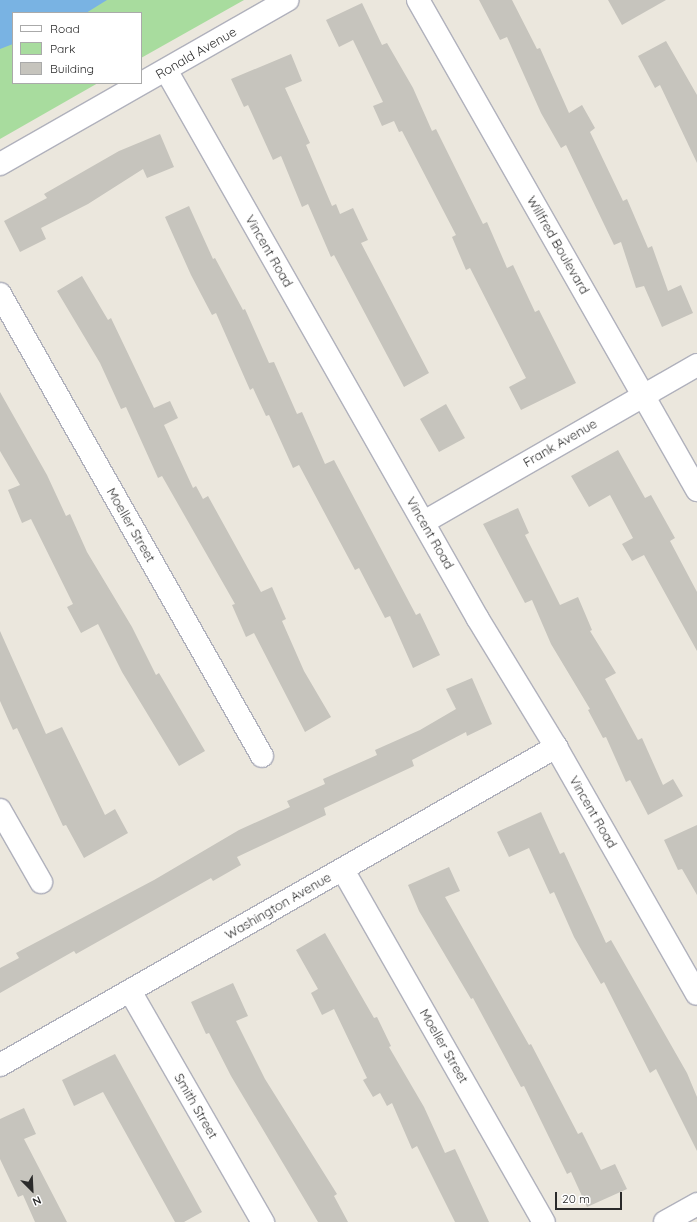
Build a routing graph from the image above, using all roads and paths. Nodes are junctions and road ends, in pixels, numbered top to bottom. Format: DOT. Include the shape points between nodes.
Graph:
graph roads {
  1 [pos="288,0"];
  2 [pos="418,0"];
  3 [pos="166,70"];
  4 [pos="141,84"];
  5 [pos="142,84"];
  6 [pos="0,164"];
  7 [pos="0,294"];
  8 [pos="697,365"];
  9 [pos="644,396"];
  10 [pos="697,490"];
  11 [pos="424,522"];
  12 [pos="556,748"];
  13 [pos="262,756"];
  14 [pos="0,810"];
  15 [pos="343,870"];
  16 [pos="41,882"];
  17 [pos="130,991"];
  18 [pos="697,994"];
  19 [pos="0,1065"];
  20 [pos="697,1204"];
  21 [pos="262,1222"];
  22 [pos="544,1222"];
  23 [pos="665,1222"];
  1 -- 3 [label="street, Ronald Avenue"];
  2 -- 9 [label="street, Willfred Boulevard"];
  3 -- 5 [label="street, Ronald Avenue"];
  3 -- 11 [label="street, Vincent Road"];
  4 -- 6 [label="street, Ronald Avenue"];
  7 -- 13 [label="street, Moeller Street"];
  8 -- 9 [label="street, Frank Avenue"];
  9 -- 10 [label="street, Willfred Boulevard"];
  9 -- 11 [label="street, Frank Avenue"];
  11 -- 12 [label="street, Vincent Road"];
  12 -- 15 [label="street, Washington Avenue"];
  12 -- 18 [label="street, Vincent Road"];
  14 -- 16 [label="street"];
  15 -- 17 [label="street, Washington Avenue"];
  15 -- 22 [label="street, Moeller Street"];
  17 -- 19 [label="street, Washington Avenue"];
  17 -- 21 [label="street, Smith Street"];
  20 -- 23 [label="street"];
}
